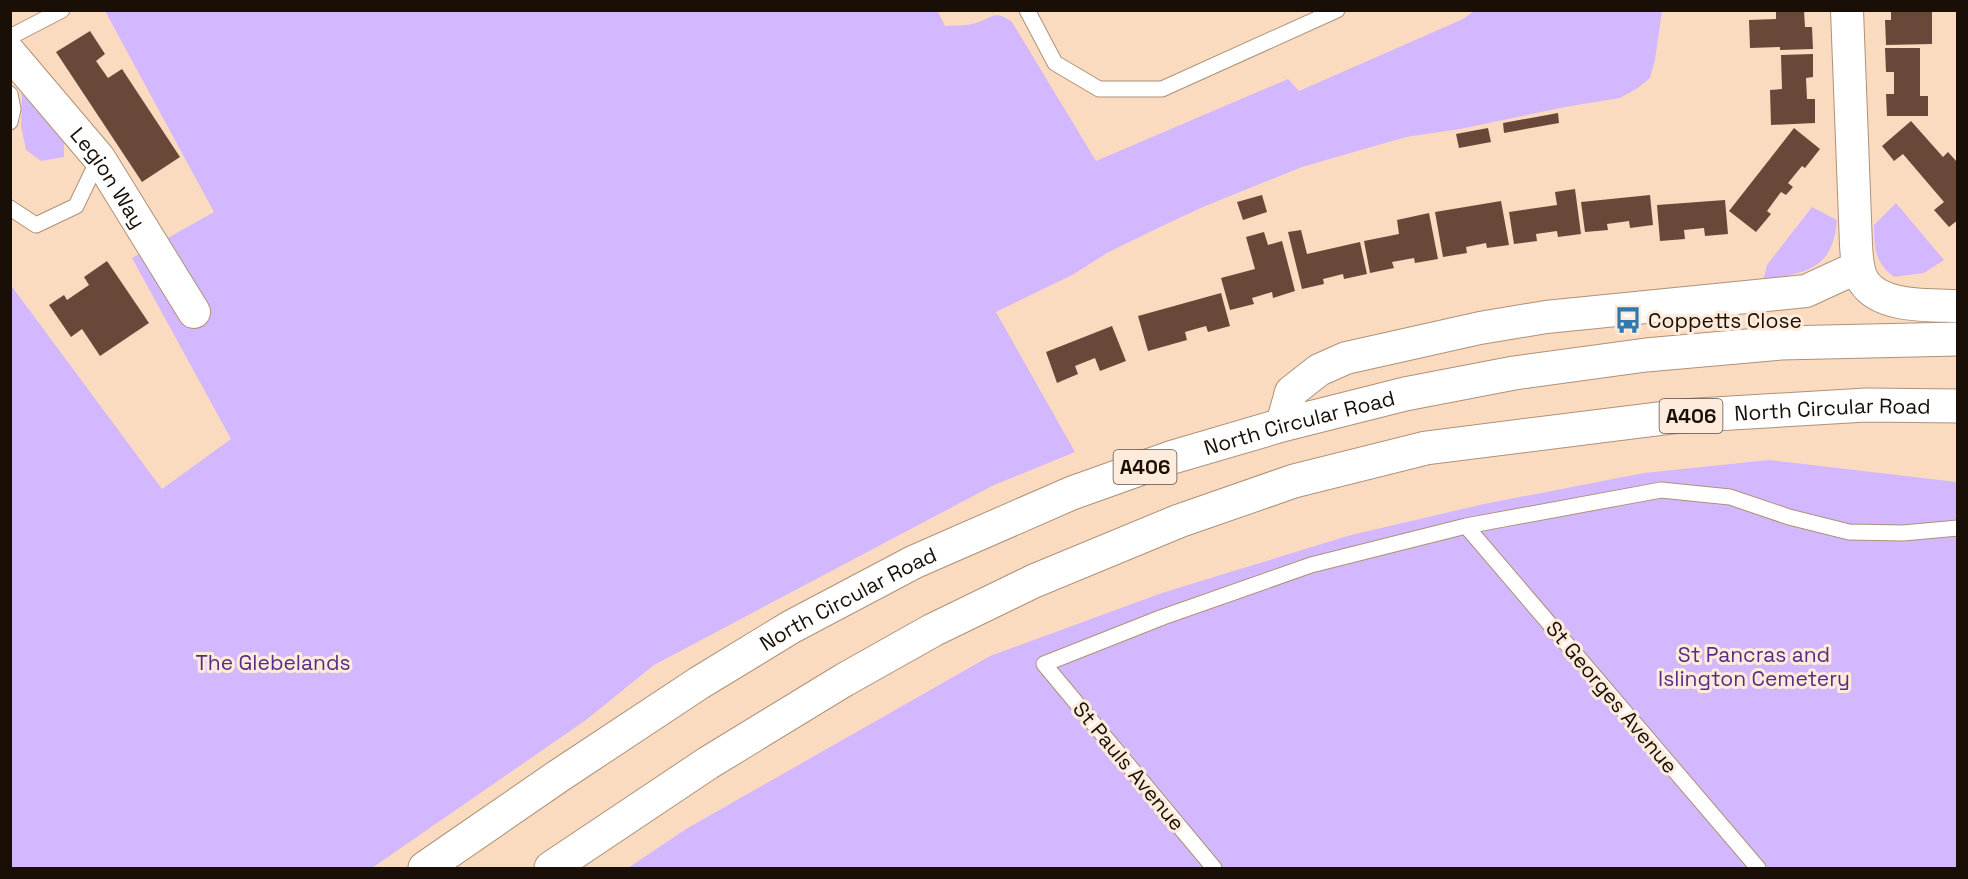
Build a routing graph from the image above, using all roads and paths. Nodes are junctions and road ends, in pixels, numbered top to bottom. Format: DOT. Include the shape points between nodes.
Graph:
graph roads {
  1 [pos="62,10"];
  2 [pos="1027,10"];
  3 [pos="1337,10"];
  4 [pos="1847,10"];
  5 [pos="10,37"];
  6 [pos="10,53"];
  7 [pos="10,94"];
  8 [pos="10,122"];
  9 [pos="99,158"];
  10 [pos="10,208"];
  11 [pos="1858,267"];
  12 [pos="1958,306"];
  13 [pos="194,312"];
  14 [pos="1958,339"];
  15 [pos="1958,406"];
  16 [pos="1282,424"];
  17 [pos="1466,526"];
  18 [pos="1958,528"];
  19 [pos="425,868"];
  20 [pos="551,868"];
  21 [pos="1214,868"];
  22 [pos="1758,868"];
  1 -- 5 [label="lane"];
  2 -- 3 [label="lane" via="1054,63 1098,89 1162,89"];
  4 -- 11 [label="street"];
  6 -- 9 [label="street, Legion Way"];
  7 -- 8 [label="lane"];
  9 -- 10 [label="lane" via="76,206 36,225"];
  9 -- 13 [label="street, Legion Way"];
  11 -- 12 [label="street" via="1863,282 1874,292 1898,303"];
  11 -- 16 [label="street" via="1806,291 1546,317 1347,358 1319,370 1291,392"];
  14 -- 16 [label="highway, North Circular Road / A406" via="1781,343 1646,355 1514,373"];
  15 -- 20 [label="highway, North Circular Road / A406" via="1866,405 1681,416 1426,448 1294,481 1179,521 1034,581 933,630 708,763"];
  16 -- 19 [label="highway, North Circular Road / A406" via="1072,493 914,562 791,627 699,683"];
  17 -- 18 [label="lane" via="1661,490 1730,497 1850,532"];
  17 -- 21 [label="lane, St Pauls Avenue" via="1311,565 1044,664"];
  17 -- 22 [label="lane, St Georges Avenue"];
}
